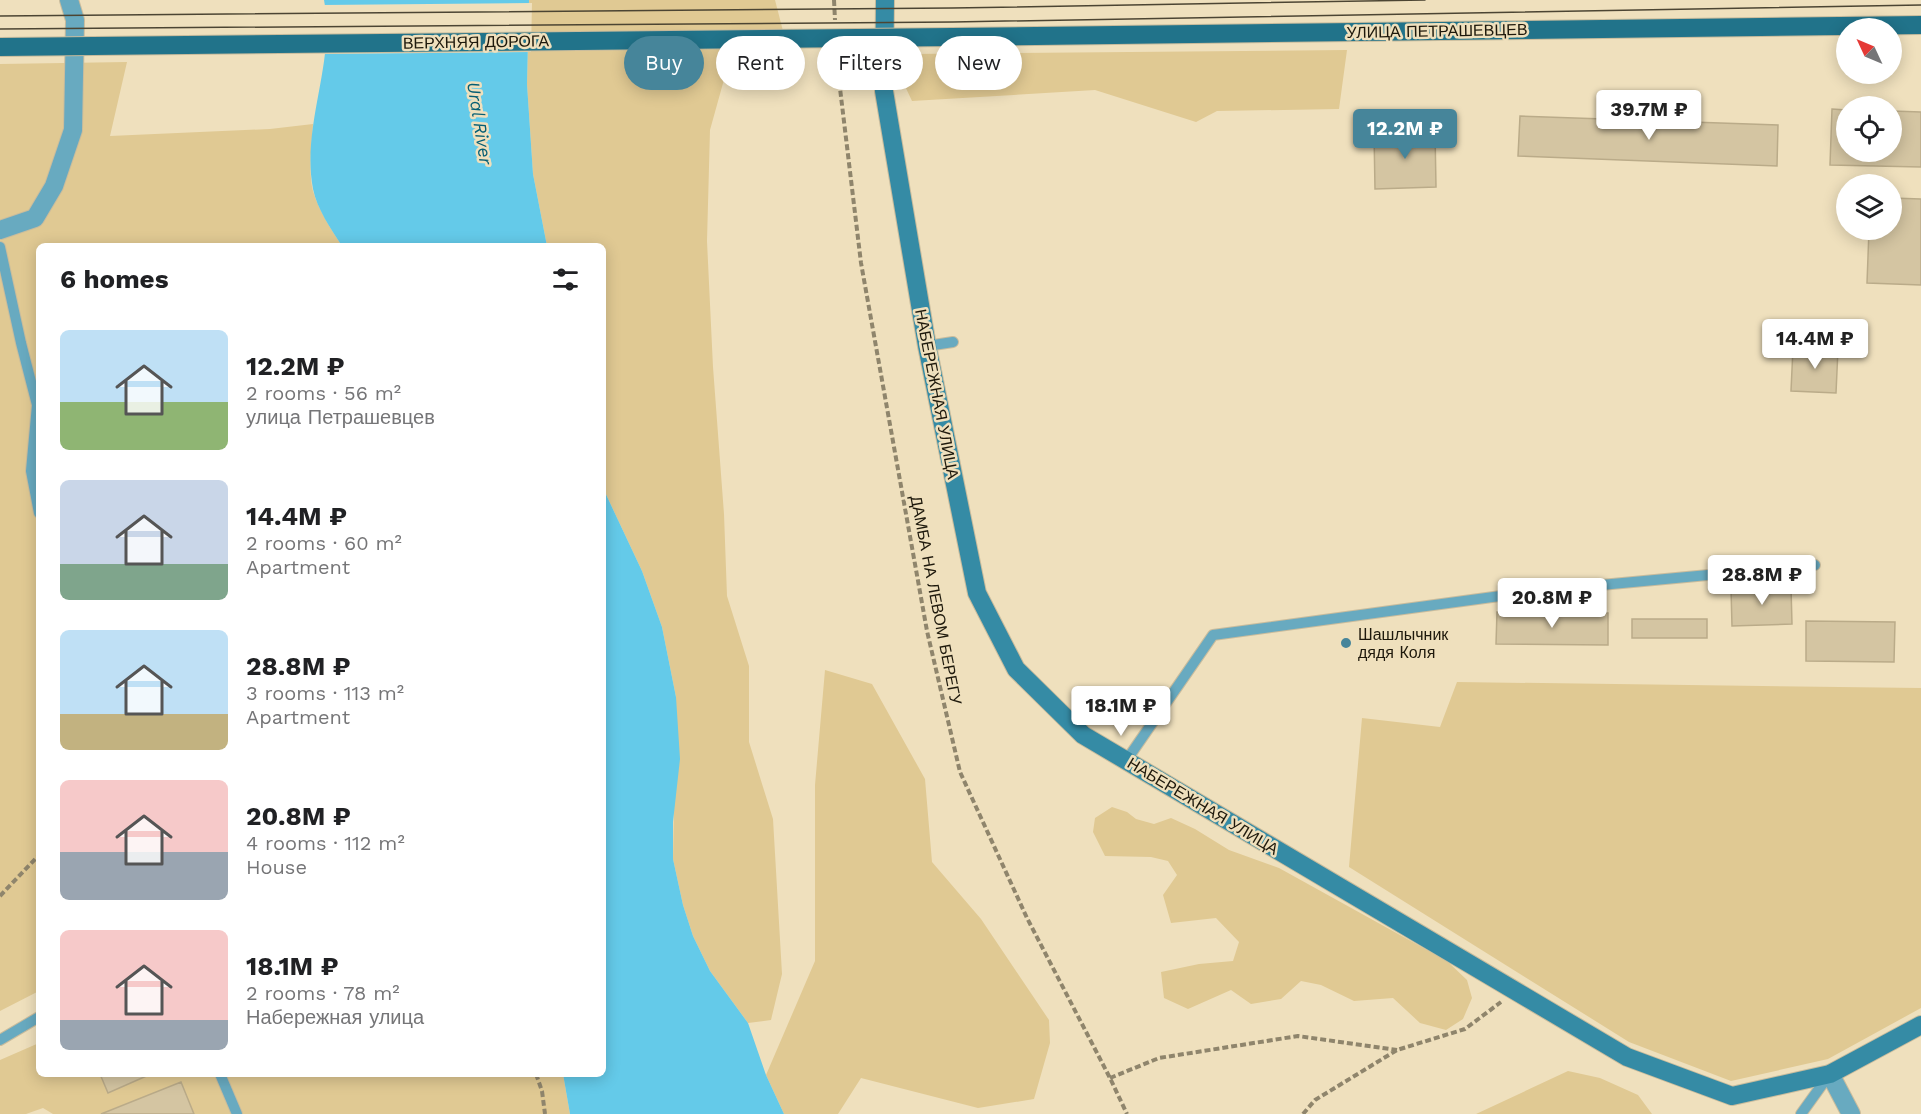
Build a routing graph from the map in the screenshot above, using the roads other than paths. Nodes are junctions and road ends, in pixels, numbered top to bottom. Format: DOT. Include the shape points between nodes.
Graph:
graph roads {
  1 [pos="69,0"];
  2 [pos="885,0"];
  3 [pos="1921,25"];
  4 [pos="1022,36"];
  5 [pos="935,37"];
  6 [pos="0,47"];
  7 [pos="0,230"];
  8 [pos="0,247"];
  9 [pos="952,342"];
  10 [pos="927,346"];
  11 [pos="36,401"];
  12 [pos="36,416"];
  13 [pos="36,497"];
  14 [pos="1815,565"];
  15 [pos="1126,761"];
  16 [pos="36,1019"];
  17 [pos="1921,1025"];
  18 [pos="0,1040"];
  19 [pos="1830,1074"];
  20 [pos="221,1077"];
  21 [pos="237,1114"];
  22 [pos="1801,1114"];
  23 [pos="1851,1114"];
  1 -- 7 [label="street" via="75,20 74,130 54,186 34,218"];
  2 -- 10 [label="main road, НАБЕРЕЖНАЯ УЛИЦА" via="884,92"];
  3 -- 4 [label="main road, УЛИЦА ПЕТРАШЕВЦЕВ"];
  5 -- 6 [label="main road, ВЕРХНЯЯ ДОРОГА, bridge"];
  8 -- 11 [label="lane"];
  9 -- 10 [label="lane"];
  10 -- 15 [label="main road, НАБЕРЕЖНАЯ УЛИЦА" via="977,593 1016,669 1083,735"];
  12 -- 13 [label="lane" via="31,471"];
  14 -- 15 [label="lane" via="1537,591 1213,635"];
  15 -- 19 [label="main road, НАБЕРЕЖНАЯ УЛИЦА" via="1627,1057 1732,1096"];
  16 -- 18 [label="lane"];
  17 -- 19 [label="main road, НАБЕРЕЖНАЯ УЛИЦА"];
  19 -- 22 [label="lane"];
  19 -- 23 [label="street"];
  20 -- 21 [label="lane"];
}
